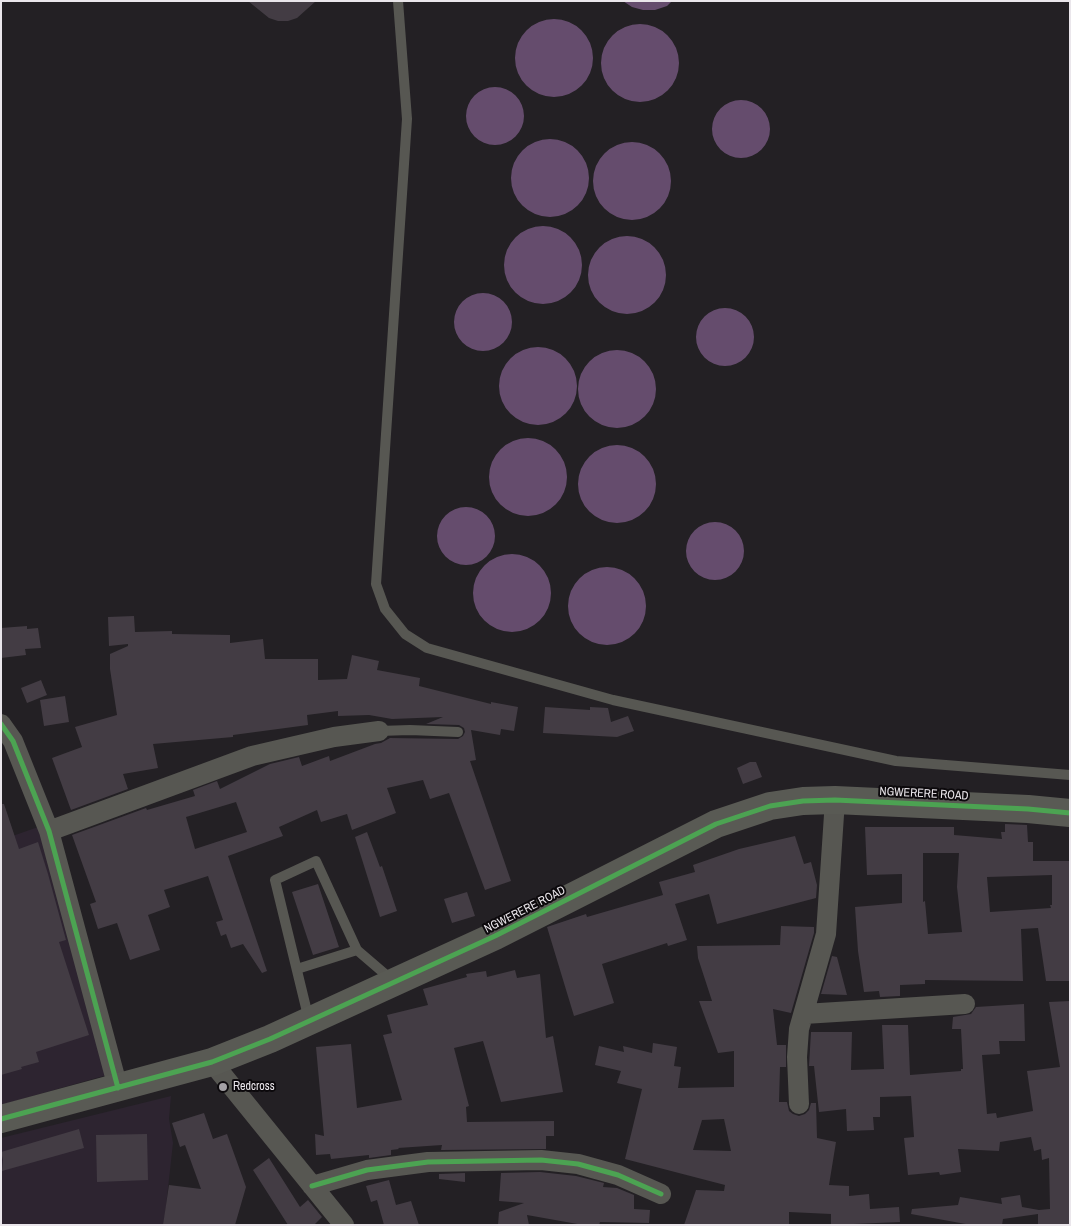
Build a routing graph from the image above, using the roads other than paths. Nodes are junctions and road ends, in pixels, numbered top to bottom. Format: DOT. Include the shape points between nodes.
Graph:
graph roads {
  1 [pos="398,1"];
  2 [pos="1,724"];
  3 [pos="379,731"];
  4 [pos="458,732"];
  5 [pos="1070,775"];
  6 [pos="835,800"];
  7 [pos="1070,813"];
  8 [pos="48,831"];
  9 [pos="357,950"];
  10 [pos="297,969"];
  11 [pos="394,982"];
  12 [pos="965,1004"];
  13 [pos="804,1014"];
  14 [pos="309,1021"];
  15 [pos="212,1062"];
  16 [pos="118,1088"];
  17 [pos="799,1104"];
  18 [pos="1,1119"];
  19 [pos="312,1186"];
  20 [pos="661,1194"];
  21 [pos="344,1225"];
  1 -- 5 [label="lane" via="407,119 376,584 386,609 405,634 427,648 613,700 896,761"];
  2 -- 8 [label="street" via="13,741"];
  3 -- 4 [label="lane"];
  3 -- 8 [label="street" via="334,737 252,756"];
  6 -- 7 [label="street, NGWERERE ROAD"];
  6 -- 11 [label="street, NGWERERE ROAD" via="770,806 716,824 495,936"];
  6 -- 13 [label="street" via="826,934"];
  8 -- 16 [label="street"];
  9 -- 10 [label="lane"];
  9 -- 10 [label="lane" via="316,861 275,880"];
  9 -- 11 [label="lane"];
  10 -- 14 [label="lane"];
  11 -- 14 [label="street, NGWERERE ROAD"];
  12 -- 13 [label="street"];
  13 -- 17 [label="street" via="799,1029 797,1057"];
  14 -- 15 [label="street, NGWERERE ROAD"];
  15 -- 16 [label="street, NGWERERE ROAD"];
  15 -- 19 [label="street"];
  16 -- 18 [label="street, NGWERERE ROAD"];
  19 -- 20 [label="street" via="367,1170 428,1162 541,1160 578,1164 618,1175"];
  19 -- 21 [label="street"];
}
